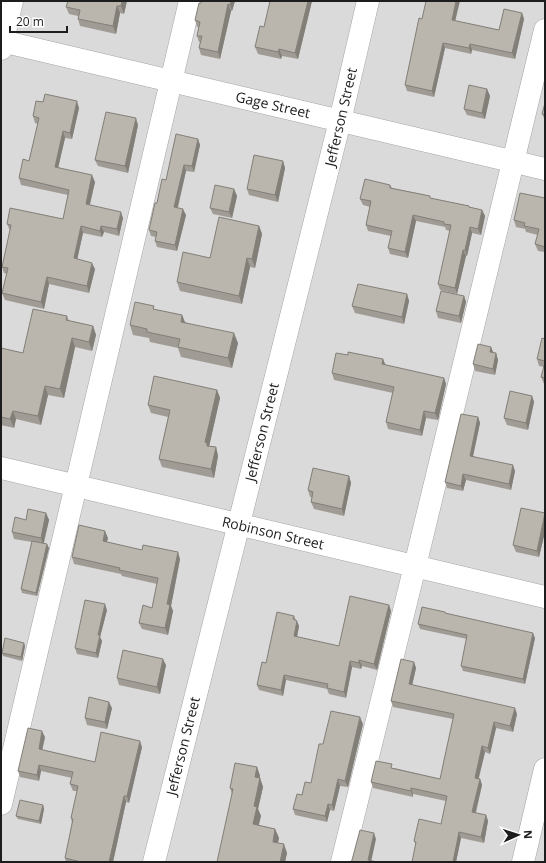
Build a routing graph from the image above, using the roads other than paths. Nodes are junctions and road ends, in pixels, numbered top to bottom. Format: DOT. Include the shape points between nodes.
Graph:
graph roads {
  1 [pos="12,1"];
  2 [pos="190,1"];
  3 [pos="368,1"];
  4 [pos="545,30"];
  5 [pos="2,44"];
  6 [pos="171,81"];
  7 [pos="340,121"];
  8 [pos="513,162"];
  9 [pos="545,170"];
  10 [pos="1,468"];
  11 [pos="76,486"];
  12 [pos="239,525"];
  13 [pos="415,566"];
  14 [pos="545,597"];
  15 [pos="545,769"];
  16 [pos="1,804"];
  17 [pos="154,862"];
  18 [pos="342,862"];
  19 [pos="523,862"];
  1 -- 5 [label="street"];
  2 -- 6 [label="street"];
  3 -- 7 [label="street, Jefferson Street"];
  4 -- 8 [label="street"];
  5 -- 6 [label="street, Gage Street"];
  6 -- 7 [label="street, Gage Street"];
  6 -- 11 [label="street"];
  7 -- 8 [label="street, Gage Street"];
  7 -- 12 [label="street, Jefferson Street"];
  8 -- 9 [label="street, Gage Street"];
  8 -- 13 [label="street"];
  10 -- 11 [label="street, Robinson Street"];
  11 -- 12 [label="street, Robinson Street"];
  11 -- 16 [label="street"];
  12 -- 13 [label="street, Robinson Street"];
  12 -- 17 [label="street, Jefferson Street"];
  13 -- 14 [label="street, Robinson Street"];
  13 -- 18 [label="street"];
  15 -- 19 [label="street"];
}
